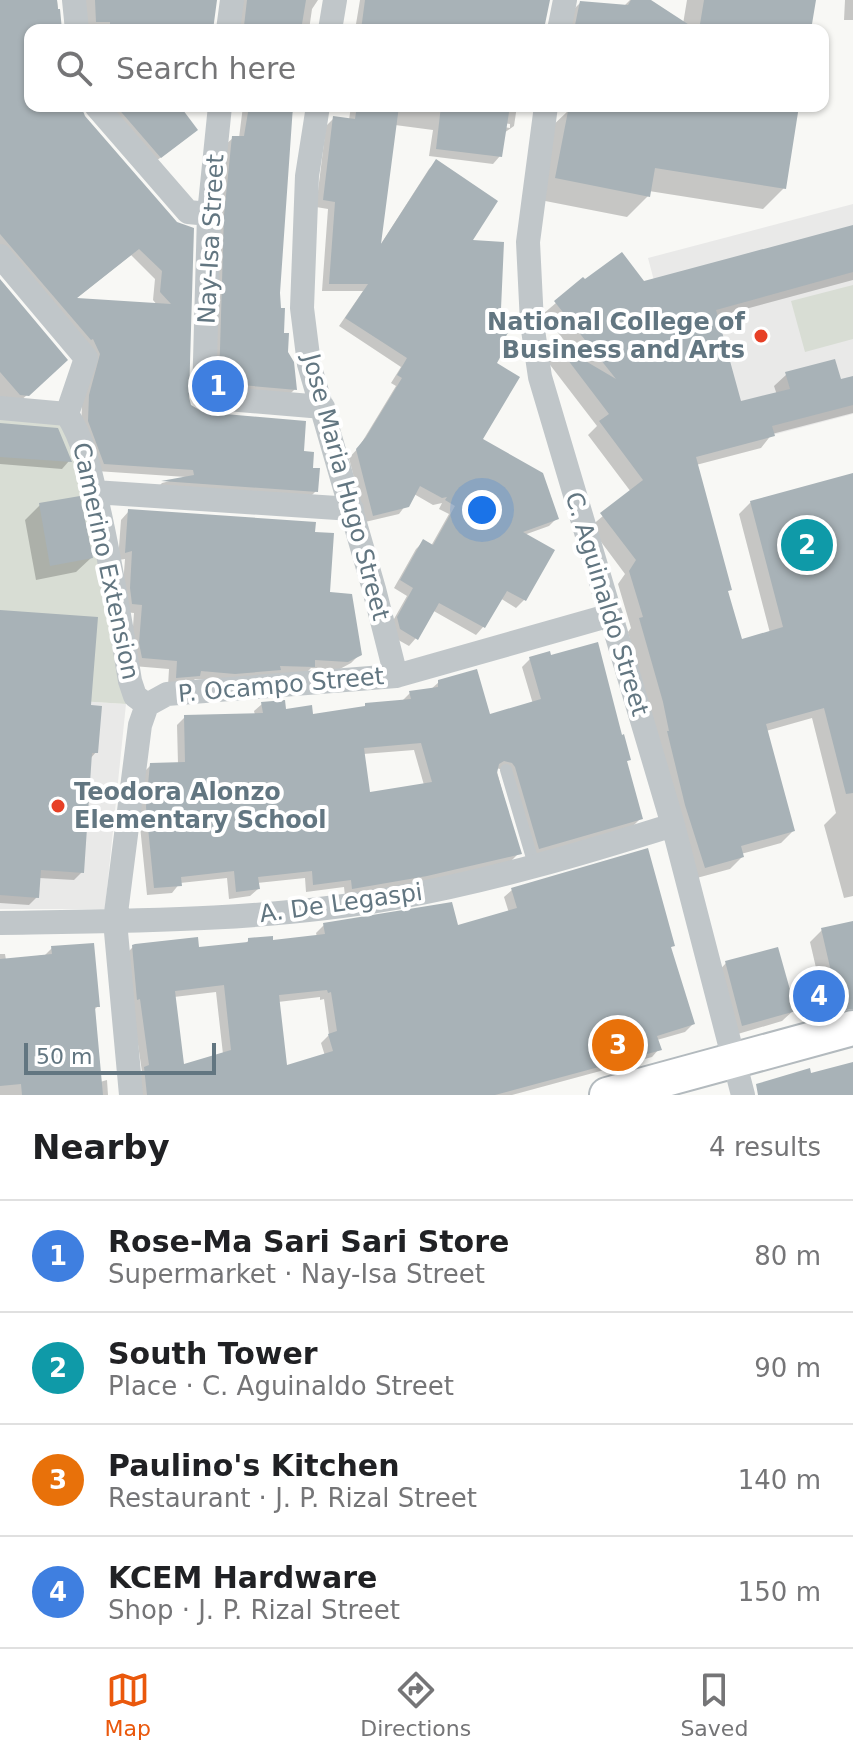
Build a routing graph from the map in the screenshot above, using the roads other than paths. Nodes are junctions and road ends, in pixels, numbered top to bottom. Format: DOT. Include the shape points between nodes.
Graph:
graph roads {
  1 [pos="74,0"];
  2 [pos="232,0"];
  3 [pos="335,0"];
  4 [pos="565,0"];
  5 [pos="76,24"];
  6 [pos="229,24"];
  7 [pos="331,24"];
  8 [pos="560,24"];
  9 [pos="101,112"];
  10 [pos="219,112"];
  11 [pos="317,112"];
  12 [pos="545,112"];
  13 [pos="209,214"];
  14 [pos="0,256"];
  15 [pos="323,407"];
  16 [pos="0,408"];
  17 [pos="67,414"];
  18 [pos="94,492"];
  19 [pos="352,509"];
  20 [pos="611,615"];
  21 [pos="396,676"];
  22 [pos="147,705"];
  23 [pos="506,770"];
  24 [pos="673,825"];
  25 [pos="535,868"];
  26 [pos="115,921"];
  27 [pos="0,923"];
  28 [pos="853,1028"];
  29 [pos="734,1060"];
  30 [pos="131,1095"];
  31 [pos="607,1095"];
  32 [pos="743,1095"];
  1 -- 5 [label="street"];
  2 -- 6 [label="street"];
  3 -- 7 [label="street"];
  4 -- 8 [label="street"];
  9 -- 13 [label="street" via="188,212"];
  10 -- 13 [label="street, Nay-Isa Street"];
  11 -- 15 [label="street, Jose Maria Hugo Street" via="307,176 302,308 309,364"];
  12 -- 20 [label="street, C. Aguinaldo Street" via="528,242 532,323 540,377"];
  13 -- 15 [label="street, Nay-Isa Street" via="204,397"];
  14 -- 17 [label="street, Camerino Extension" via="86,358"];
  15 -- 19 [label="street, Jose Maria Hugo Street"];
  16 -- 17 [label="street, Camerino Extension"];
  17 -- 18 [label="street, Camerino Extension" via="79,433"];
  18 -- 19 [label="street"];
  18 -- 22 [label="street, Camerino Extension" via="130,681 135,696"];
  19 -- 21 [label="street, Jose Maria Hugo Street"];
  20 -- 21 [label="street, P. Ocampo Street"];
  20 -- 24 [label="street, C. Aguinaldo Street"];
  21 -- 22 [label="street, P. Ocampo Street" via="167,694"];
  22 -- 26 [label="street, P. Ocampo Street"];
  23 -- 25 [label="lane"];
  24 -- 25 [label="street, A. De Legaspi"];
  24 -- 29 [label="street, C. Aguinaldo Street"];
  25 -- 26 [label="street, A. De Legaspi" via="394,898 255,915"];
  26 -- 27 [label="street, A. De Legaspi"];
  26 -- 30 [label="street, P. Ocampo Street"];
  28 -- 29 [label="street"];
  29 -- 31 [label="street"];
  29 -- 32 [label="street, C. Aguinaldo Street"];
}
